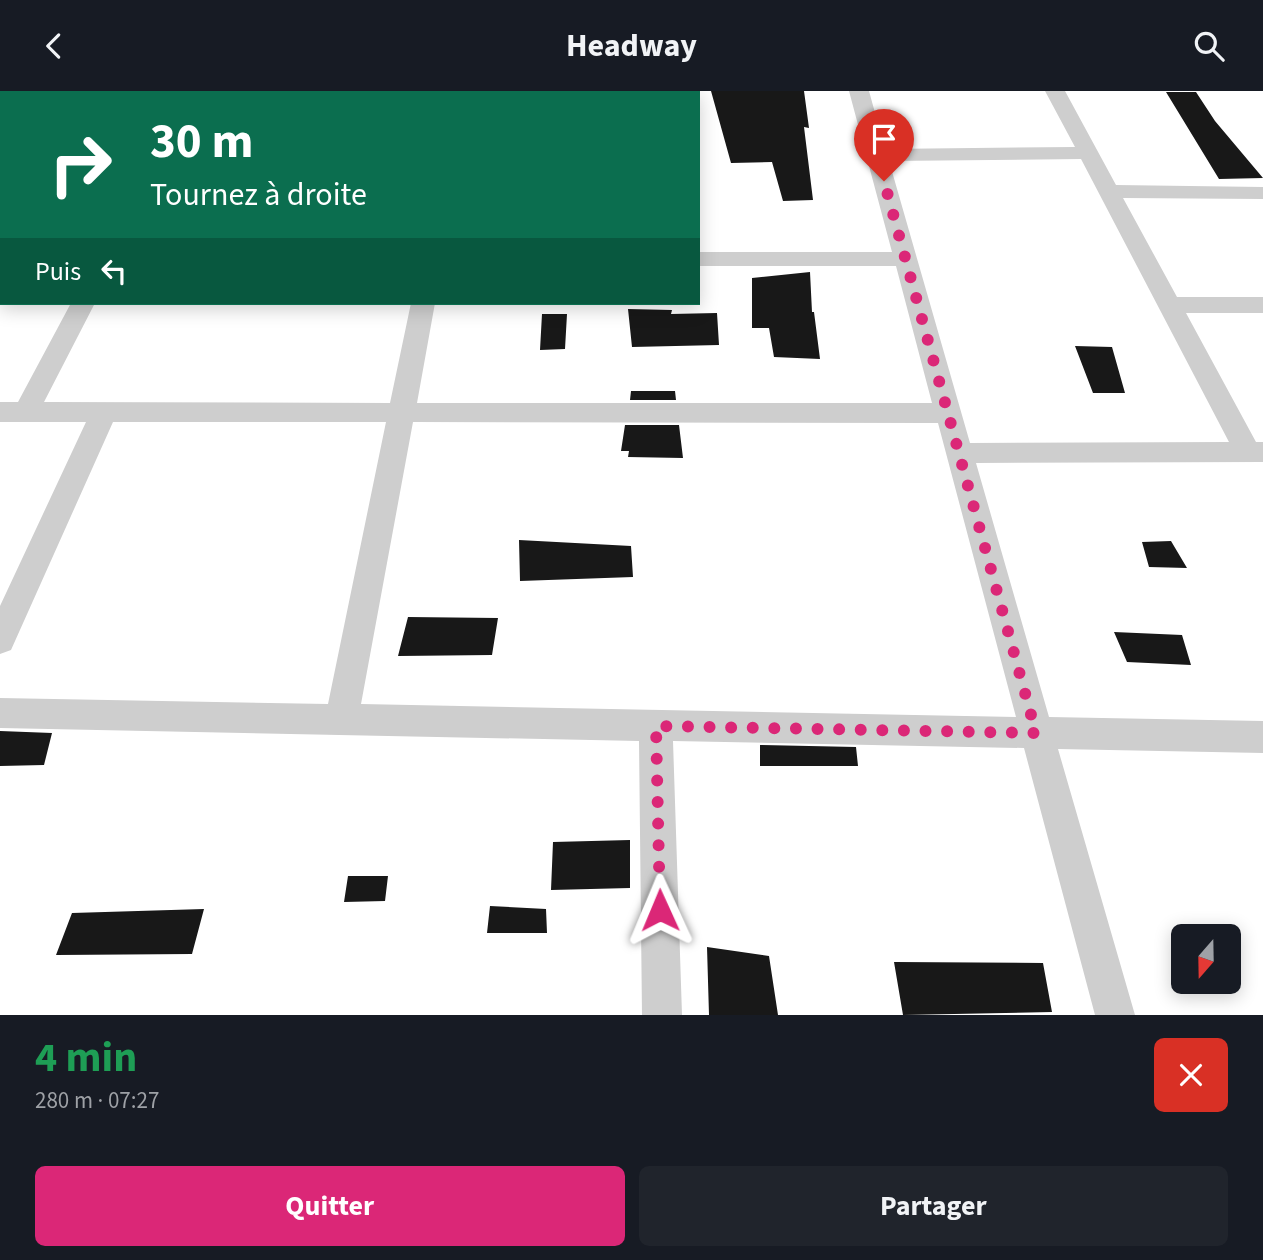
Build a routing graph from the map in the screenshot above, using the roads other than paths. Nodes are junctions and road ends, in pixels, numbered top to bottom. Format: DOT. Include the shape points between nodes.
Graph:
graph roads {
  1 [pos="859,91"];
  2 [pos="1055,91"];
  3 [pos="1088,153"];
  4 [pos="877,155"];
  5 [pos="1109,191"];
  6 [pos="1263,193"];
  7 [pos="700,259"];
  8 [pos="905,259"];
  9 [pos="82,305"];
  10 [pos="423,305"];
  11 [pos="1170,305"];
  12 [pos="1263,305"];
  13 [pos="13,412"];
  14 [pos="104,412"];
  15 [pos="401,413"];
  16 [pos="948,413"];
  17 [pos="1256,452"];
  18 [pos="960,453"];
  19 [pos="0,640"];
  20 [pos="0,713"];
  21 [pos="342,719"];
  22 [pos="656,726"];
  23 [pos="1036,733"];
  24 [pos="1263,737"];
  25 [pos="662,1015"];
  26 [pos="1115,1015"];
  1 -- 4 [label="street"];
  2 -- 3 [label="street"];
  3 -- 4 [label="street"];
  3 -- 5 [label="street"];
  4 -- 8 [label="street"];
  5 -- 6 [label="street"];
  5 -- 11 [label="street"];
  7 -- 8 [label="street"];
  8 -- 16 [label="street"];
  9 -- 13 [label="street"];
  10 -- 15 [label="street"];
  11 -- 12 [label="street"];
  11 -- 17 [label="street"];
  13 -- 14 [label="street"];
  14 -- 15 [label="street"];
  14 -- 19 [label="street"];
  15 -- 16 [label="street"];
  15 -- 21 [label="street"];
  16 -- 18 [label="street"];
  17 -- 18 [label="street"];
  18 -- 23 [label="street"];
  20 -- 21 [label="street"];
  21 -- 22 [label="street"];
  22 -- 23 [label="street"];
  22 -- 25 [label="street"];
  23 -- 24 [label="street"];
  23 -- 26 [label="street"];
}
